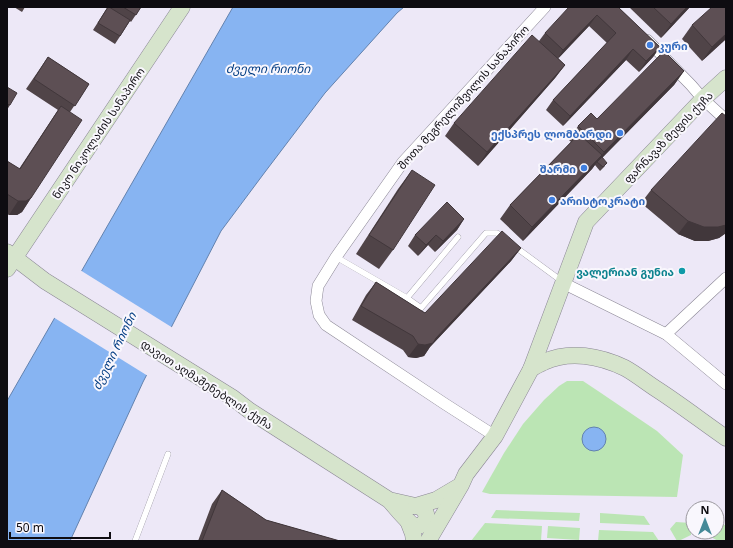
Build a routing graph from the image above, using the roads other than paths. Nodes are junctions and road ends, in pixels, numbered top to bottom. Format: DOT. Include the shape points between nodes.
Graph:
graph roads {
  1 [pos="182,7"];
  2 [pos="545,7"];
  3 [pos="641,35"];
  4 [pos="726,78"];
  5 [pos="703,100"];
  6 [pos="726,120"];
  7 [pos="458,237"];
  8 [pos="336,257"];
  9 [pos="9,260"];
  10 [pos="726,278"];
  11 [pos="563,283"];
  12 [pos="406,298"];
  13 [pos="666,334"];
  14 [pos="531,369"];
  15 [pos="726,384"];
  16 [pos="495,436"];
  17 [pos="726,438"];
  18 [pos="168,454"];
  19 [pos="461,486"];
  20 [pos="389,500"];
  21 [pos="416,506"];
  22 [pos="408,521"];
  23 [pos="135,541"];
  24 [pos="414,541"];
  25 [pos="428,541"];
  1 -- 9 [label="street, ნიკო ნიკოლაძის სანაპირო"];
  2 -- 8 [label="street, შოთა მეგრელიშვილის სანაპირო" via="403,162"];
  3 -- 5 [label="street"];
  4 -- 5 [label="street, ფარნავაზ მეფის ქუჩა"];
  5 -- 6 [label="street"];
  5 -- 11 [label="street, ფარნავაზ მეფის ქუჩა" via="586,222"];
  7 -- 12 [label="lane"];
  8 -- 12 [label="lane"];
  8 -- 16 [label="street, შოთა მეგრელიშვილის სანაპირო" via="318,286 316,301 319,315 326,325"];
  9 -- 20 [label="street, დავით აღმაშენებლის ქუჩა" via="233,398"];
  10 -- 13 [label="street"];
  11 -- 12 [label="lane" via="497,232 486,232 421,308"];
  11 -- 13 [label="street"];
  11 -- 14 [label="street, ფარნავაზ მეფის ქუჩა"];
  13 -- 15 [label="street"];
  14 -- 16 [label="street, ფარნავაზ მეფის ქუჩა"];
  14 -- 17 [label="street" via="544,362 571,355 602,359 625,368"];
  16 -- 19 [label="street, ფარნავაზ მეფის ქუჩა" via="466,474"];
  18 -- 23 [label="lane"];
  19 -- 21 [label="street, დავით აღმაშენებლის ქუჩა" via="436,500"];
  19 -- 25 [label="street, ფარნავაზ მეფის ქუჩა"];
  20 -- 21 [label="street, დავით აღმაშენებლის ქუჩა"];
  20 -- 22 [label="street, დავით აღმაშენებლის ქუჩა"];
  21 -- 22 [label="street" via="425,509 424,522 413,526"];
  22 -- 24 [label="street, დავით აღმაშენებლის ქუჩა"];
}
